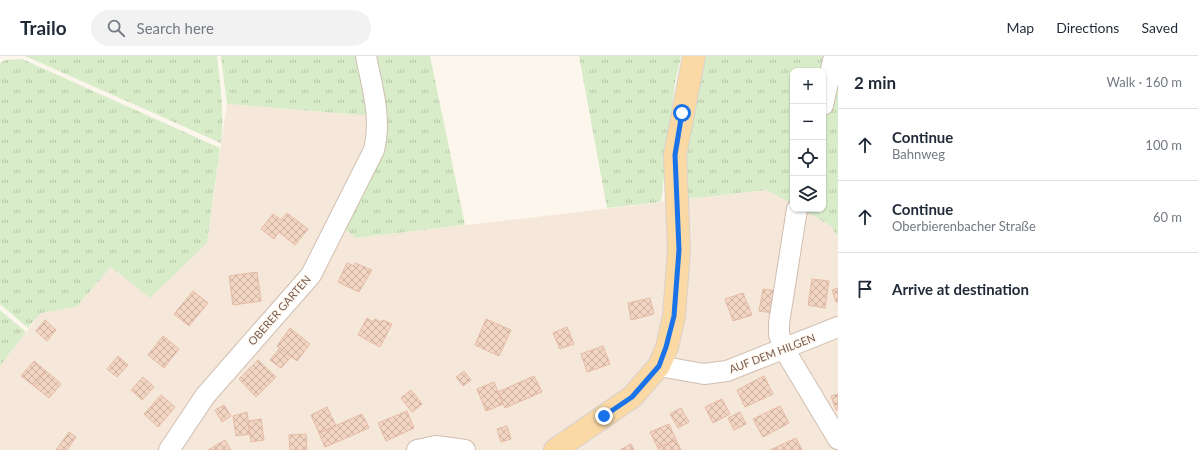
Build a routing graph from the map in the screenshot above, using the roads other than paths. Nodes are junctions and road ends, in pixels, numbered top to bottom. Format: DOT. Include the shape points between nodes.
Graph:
graph roads {
  1 [pos="366,56"];
  2 [pos="694,56"];
  3 [pos="834,56"];
  4 [pos="823,104"];
  5 [pos="797,212"];
  6 [pos="838,327"];
  7 [pos="784,348"];
  8 [pos="659,366"];
  9 [pos="838,439"];
  10 [pos="169,450"];
  11 [pos="417,450"];
  12 [pos="465,450"];
  13 [pos="555,450"];
  1 -- 10 [label="street, OBERER GARTEN" via="377,115 378,137 374,150 311,275 204,396"];
  2 -- 8 [label="main road" via="675,155 679,250 674,316"];
  3 -- 4 [label="street"];
  5 -- 7 [label="street" via="779,323"];
  6 -- 7 [label="street, AUF DEM HILGEN"];
  7 -- 8 [label="street, AUF DEM HILGEN" via="727,371 704,374"];
  7 -- 9 [label="street"];
  8 -- 13 [label="main road" via="632,397"];
  11 -- 12 [label="street" via="436,446"];
}
